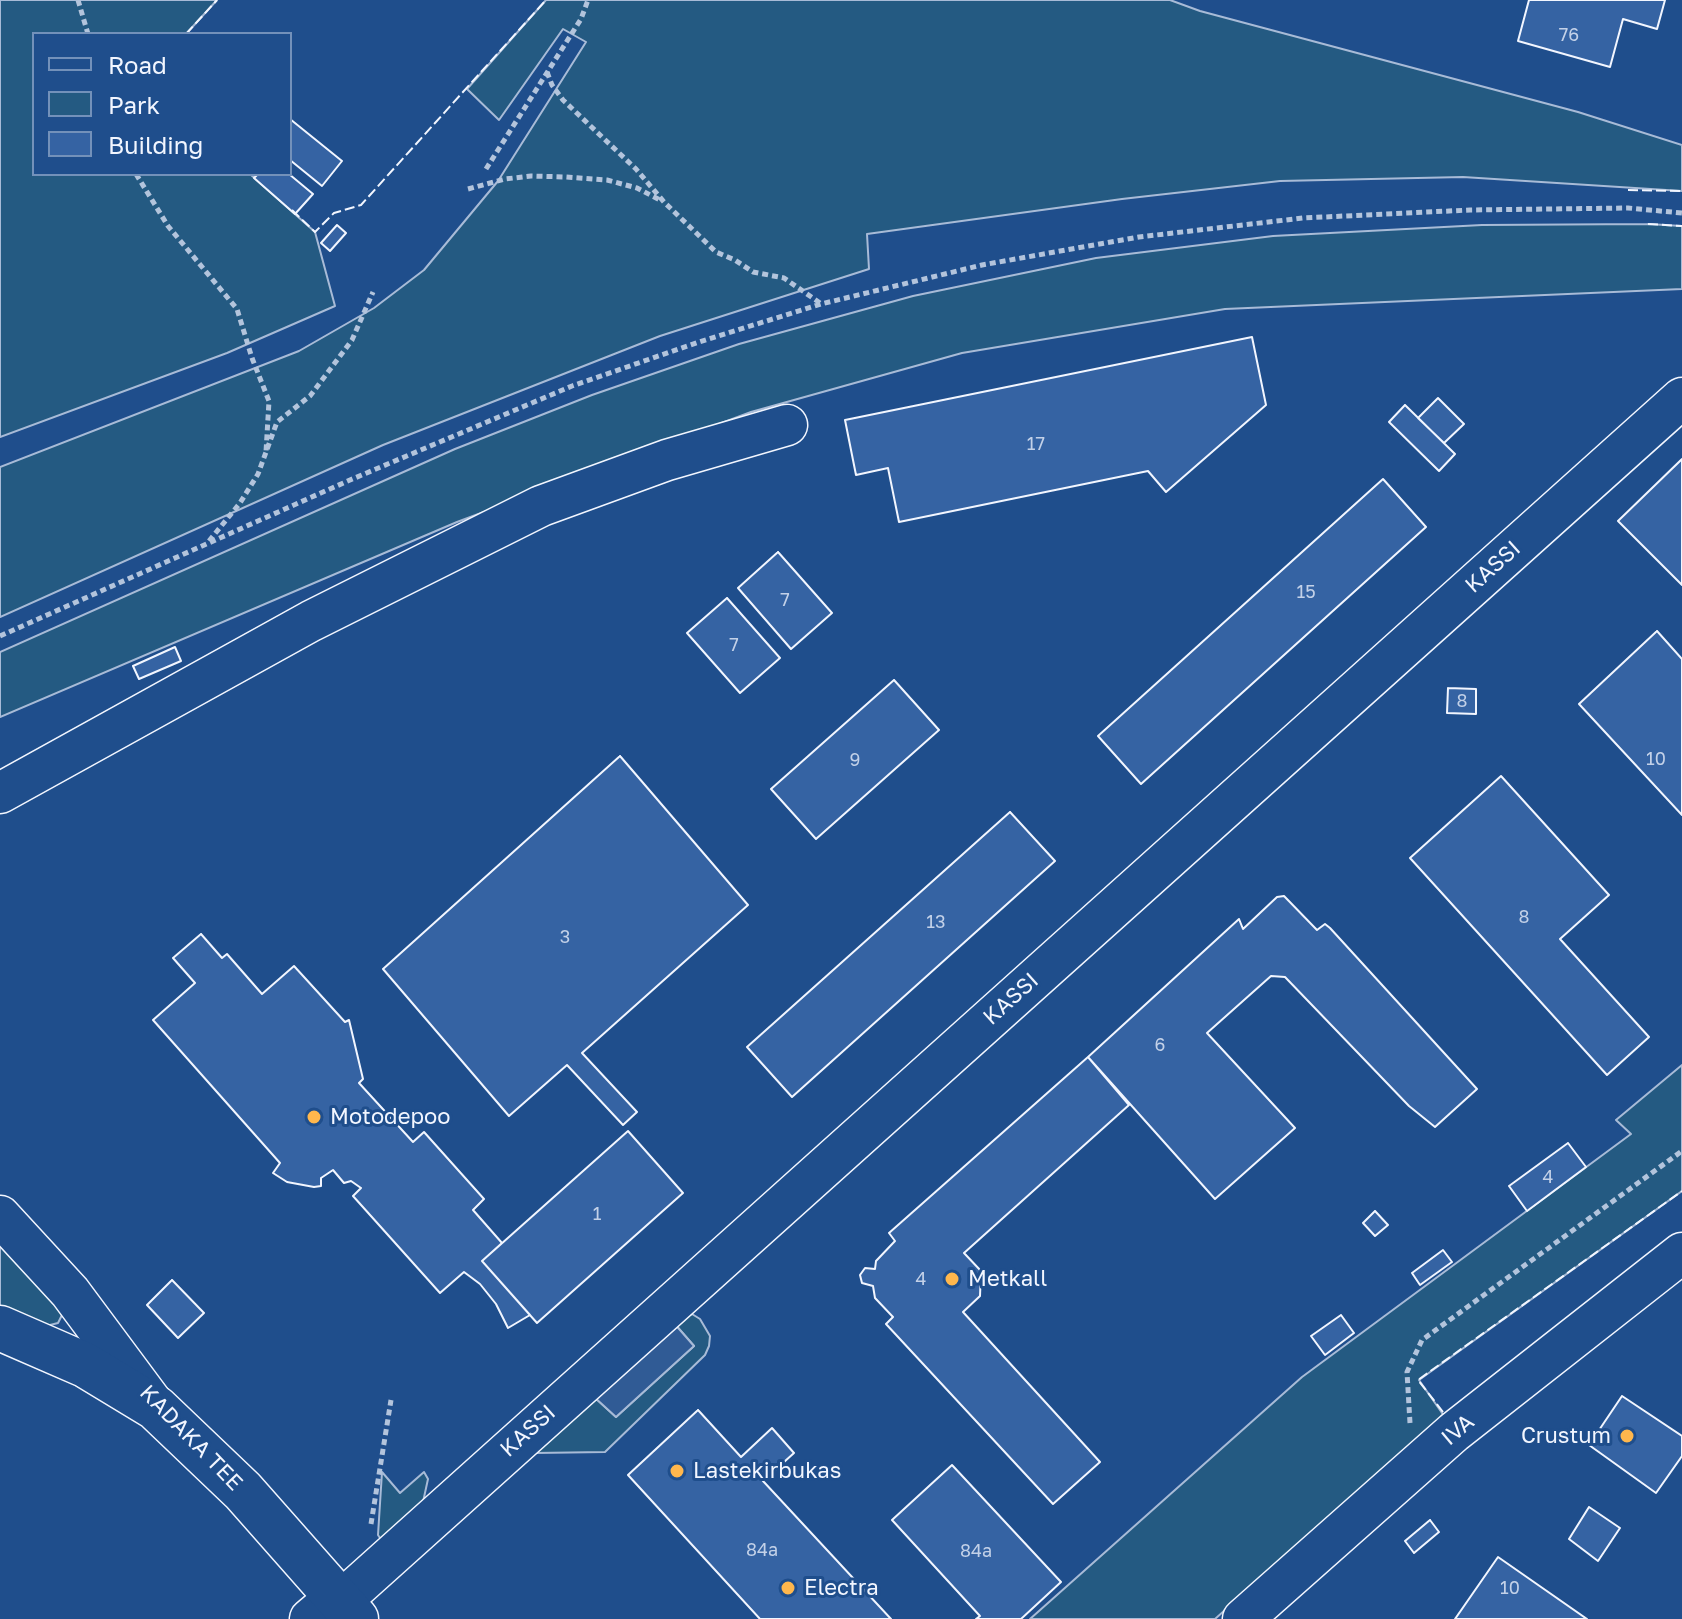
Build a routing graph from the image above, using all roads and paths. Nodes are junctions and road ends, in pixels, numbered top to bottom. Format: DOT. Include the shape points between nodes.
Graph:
graph roads {
  1 [pos="78,0"];
  2 [pos="588,0"];
  3 [pos="87,32"];
  4 [pos="547,72"];
  5 [pos="486,169"];
  6 [pos="137,176"];
  7 [pos="468,189"];
  8 [pos="664,202"];
  9 [pos="1682,213"];
  10 [pos="373,292"];
  11 [pos="821,304"];
  12 [pos="1682,398"];
  13 [pos="787,425"];
  14 [pos="266,452"];
  15 [pos="207,545"];
  16 [pos="0,636"];
  17 [pos="0,793"];
  18 [pos="1682,1151"];
  19 [pos="0,1216"];
  20 [pos="1682,1253"];
  21 [pos="0,1328"];
  22 [pos="391,1400"];
  23 [pos="156,1408"];
  24 [pos="1408,1473"];
  25 [pos="369,1534"];
  26 [pos="336,1609"];
  27 [pos="1243,1619"];
  1 -- 3 [label="path"];
  2 -- 4 [label="path"];
  4 -- 5 [label="path"];
  4 -- 8 [label="path" via="563,100"];
  6 -- 14 [label="path" via="168,226 237,309 269,401"];
  7 -- 8 [label="path" via="505,179 566,177 607,180"];
  8 -- 11 [label="path" via="716,252 753,272 784,278"];
  9 -- 11 [label="path" via="1628,208 1470,210 1303,218 1139,237 982,265"];
  10 -- 14 [label="path" via="352,340 310,396 277,422"];
  11 -- 15 [label="path" via="572,386"];
  12 -- 26 [label="street, KASSI"];
  13 -- 17 [label="street" via="667,460 541,506 311,621"];
  14 -- 15 [label="path" via="246,493"];
  15 -- 16 [label="path"];
  18 -- 24 [label="path" via="1422,1340 1407,1372"];
  19 -- 23 [label="street, KADAKA TEE" via="70,1292"];
  20 -- 24 [label="street, IVA"];
  21 -- 23 [label="main road" via="85,1365"];
  22 -- 25 [label="path"];
  23 -- 26 [label="main road, KADAKA TEE" via="243,1491"];
  24 -- 27 [label="street, IVA"];
}
